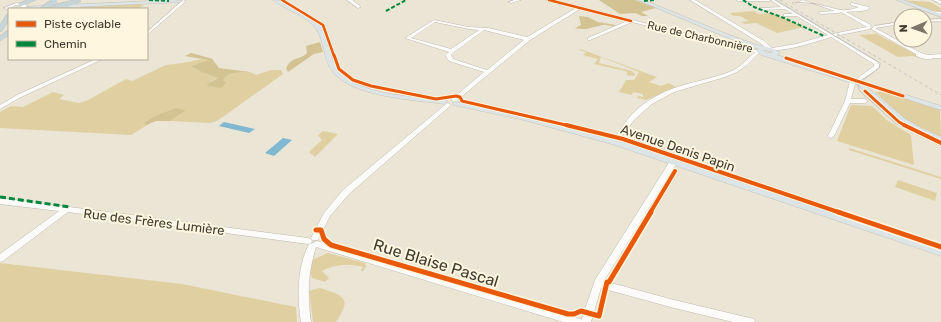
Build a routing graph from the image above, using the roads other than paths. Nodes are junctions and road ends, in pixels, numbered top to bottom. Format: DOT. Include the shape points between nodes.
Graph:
graph roads {
  1 [pos="33,0"];
  2 [pos="175,0"];
  3 [pos="183,0"];
  4 [pos="275,0"];
  5 [pos="349,0"];
  6 [pos="519,0"];
  7 [pos="549,0"];
  8 [pos="640,0"];
  9 [pos="692,0"];
  10 [pos="738,0"];
  11 [pos="769,0"];
  12 [pos="774,0"];
  13 [pos="801,0"];
  14 [pos="805,0"];
  15 [pos="899,0"];
  16 [pos="935,0"];
  17 [pos="53,2"];
  18 [pos="511,2"];
  19 [pos="81,3"];
  20 [pos="794,3"];
  21 [pos="941,3"];
  22 [pos="852,4"];
  23 [pos="20,6"];
  24 [pos="67,6"];
  25 [pos="359,7"];
  26 [pos="5,8"];
  27 [pos="41,8"];
  28 [pos="44,8"];
  29 [pos="579,8"];
  30 [pos="760,8"];
  31 [pos="785,8"];
  32 [pos="842,12"];
  33 [pos="821,13"];
  34 [pos="941,14"];
  35 [pos="786,15"];
  36 [pos="798,15"];
  37 [pos="631,21"];
  38 [pos="893,24"];
  39 [pos="871,27"];
  40 [pos="483,29"];
  41 [pos="0,30"];
  42 [pos="8,33"];
  43 [pos="148,33"];
  44 [pos="831,35"];
  45 [pos="592,37"];
  46 [pos="528,39"];
  47 [pos="0,40"];
  48 [pos="452,51"];
  49 [pos="767,51"];
  50 [pos="941,56"];
  51 [pos="98,60"];
  52 [pos="488,72"];
  53 [pos="860,83"];
  54 [pos="0,101"];
  55 [pos="10,101"];
  56 [pos="848,101"];
  57 [pos="865,101"];
  58 [pos="450,103"];
  59 [pos="0,107"];
  60 [pos="941,108"];
  61 [pos="831,136"];
  62 [pos="941,140"];
  63 [pos="615,142"];
  64 [pos="674,161"];
  65 [pos="0,201"];
  66 [pos="65,211"];
  67 [pos="313,242"];
  68 [pos="941,252"];
  69 [pos="0,259"];
  70 [pos="598,283"];
  71 [pos="306,322"];
  72 [pos="576,322"];
  73 [pos="586,322"];
  74 [pos="750,322"];
  1 -- 23 [label="highway"];
  2 -- 19 [label="main road"];
  3 -- 19 [label="main road"];
  3 -- 43 [label="street"];
  4 -- 58 [label="main road, Avenue Denis Papin" via="318,27 335,70 349,83 376,92"];
  5 -- 25 [label="street"];
  6 -- 18 [label="street"];
  7 -- 29 [label="street, Rue de Charbonnière"];
  8 -- 49 [label="main road"];
  9 -- 49 [label="street" via="768,46"];
  10 -- 11 [label="street"];
  12 -- 31 [label="street"];
  13 -- 20 [label="street"];
  14 -- 32 [label="street"];
  15 -- 34 [label="main road"];
  16 -- 21 [label="street"];
  17 -- 23 [label="main road"];
  17 -- 24 [label="highway"];
  17 -- 27 [label="highway, bridge"];
  17 -- 28 [label="highway, bridge"];
  19 -- 24 [label="highway"];
  22 -- 32 [label="street" via="860,8"];
  23 -- 24 [label="main road"];
  23 -- 26 [label="street"];
  26 -- 41 [label="highway"];
  29 -- 37 [label="street, Rue de Charbonnière"];
  29 -- 46 [label="street"];
  30 -- 31 [label="street"];
  31 -- 36 [label="street"];
  32 -- 33 [label="street"];
  32 -- 39 [label="street"];
  35 -- 36 [label="street"];
  36 -- 44 [label="street"];
  37 -- 45 [label="street"];
  37 -- 49 [label="street, Rue de Charbonnière" via="746,50"];
  38 -- 39 [label="street"];
  39 -- 44 [label="street"];
  39 -- 50 [label="street" via="920,54 919,56"];
  40 -- 46 [label="street"];
  40 -- 48 [label="street"];
  40 -- 48 [label="street" via="434,21 407,38"];
  42 -- 47 [label="highway"];
  44 -- 49 [label="street"];
  44 -- 53 [label="street" via="878,64 877,68"];
  46 -- 52 [label="street"];
  48 -- 52 [label="street" via="448,55 451,60"];
  49 -- 53 [label="main road"];
  49 -- 53 [label="main road"];
  49 -- 63 [label="street" via="732,72 669,92 647,104 634,114"];
  51 -- 55 [label="street"];
  52 -- 58 [label="street"];
  53 -- 56 [label="street"];
  53 -- 60 [label="main road"];
  53 -- 60 [label="main road"];
  53 -- 62 [label="main road" via="901,120"];
  54 -- 55 [label="street"];
  55 -- 59 [label="street"];
  56 -- 57 [label="street"];
  56 -- 61 [label="street"];
  58 -- 63 [label="main road, Avenue Denis Papin" via="521,117"];
  58 -- 67 [label="street" via="346,192 327,215"];
  63 -- 64 [label="main road, Avenue Denis Papin"];
  64 -- 68 [label="main road, Avenue Denis Papin"];
  64 -- 70 [label="street"];
  65 -- 66 [label="street, Rue des Frères Lumière"];
  66 -- 67 [label="street, Rue des Frères Lumière"];
  66 -- 69 [label="street"];
  67 -- 71 [label="street" via="302,298"];
  67 -- 72 [label="street, Rue Blaise Pascal"];
  70 -- 73 [label="street"];
  70 -- 74 [label="street"];
}
